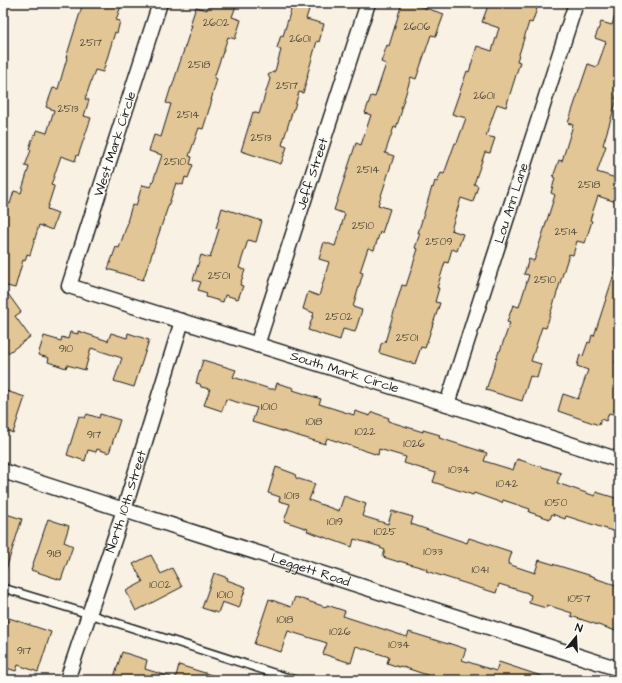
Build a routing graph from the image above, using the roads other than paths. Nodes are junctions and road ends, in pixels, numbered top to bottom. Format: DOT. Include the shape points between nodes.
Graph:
graph roads {
  1 [pos="160,3"];
  2 [pos="368,3"];
  3 [pos="576,3"];
  4 [pos="69,286"];
  5 [pos="182,321"];
  6 [pos="257,344"];
  7 [pos="446,404"];
  8 [pos="619,460"];
  9 [pos="3,471"];
  10 [pos="124,510"];
  11 [pos="3,588"];
  12 [pos="89,614"];
  13 [pos="619,668"];
  14 [pos="67,680"];
  15 [pos="295,680"];
  1 -- 4 [label="street, West Mark Circle"];
  2 -- 6 [label="street, Jeff Street"];
  3 -- 7 [label="street, Lou Ann Lane"];
  4 -- 5 [label="street, South Mark Circle"];
  5 -- 6 [label="street, South Mark Circle"];
  5 -- 10 [label="street, North 10th Street"];
  6 -- 7 [label="street, South Mark Circle"];
  7 -- 8 [label="street, South Mark Circle"];
  9 -- 10 [label="street, Leggett Road"];
  10 -- 12 [label="street, North 10th Street"];
  10 -- 13 [label="street, Leggett Road"];
  11 -- 12 [label="lane"];
  12 -- 14 [label="street, North 10th Street"];
  12 -- 15 [label="lane"];
}
